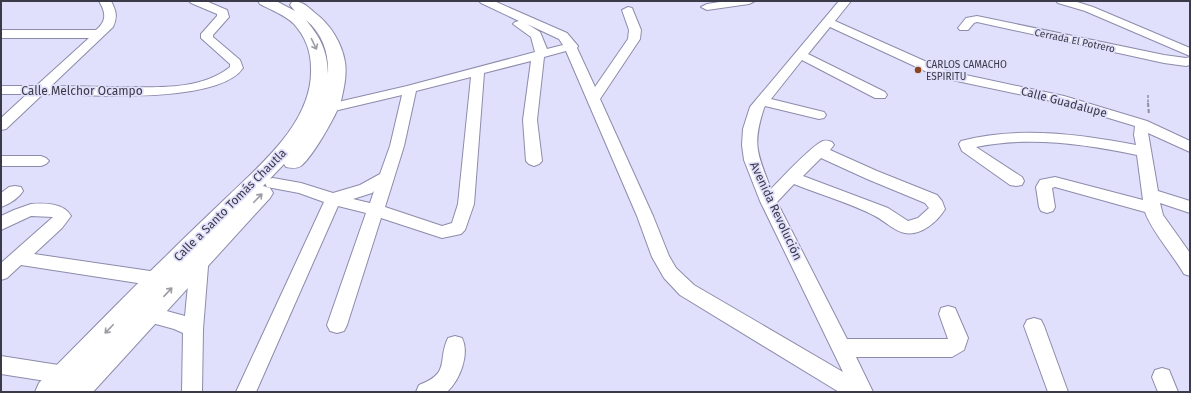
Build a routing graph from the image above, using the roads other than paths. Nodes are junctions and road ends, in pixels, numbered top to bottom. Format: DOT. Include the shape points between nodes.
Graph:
graph roads {
  1 [pos="104,1"];
  2 [pos="195,1"];
  3 [pos="265,1"];
  4 [pos="290,1"];
  5 [pos="485,1"];
  6 [pos="749,1"];
  7 [pos="845,1"];
  8 [pos="1062,1"];
  9 [pos="1091,5"];
  10 [pos="707,7"];
  11 [pos="628,10"];
  12 [pos="515,13"];
  13 [pos="828,22"];
  14 [pos="964,28"];
  15 [pos="103,31"];
  16 [pos="1,34"];
  17 [pos="572,46"];
  18 [pos="1190,54"];
  19 [pos="540,55"];
  20 [pos="801,55"];
  21 [pos="478,71"];
  22 [pos="410,89"];
  23 [pos="1,90"];
  24 [pos="38,90"];
  25 [pos="880,95"];
  26 [pos="594,98"];
  27 [pos="762,101"];
  28 [pos="330,108"];
  29 [pos="819,115"];
  30 [pos="1142,124"];
  31 [pos="1,126"];
  32 [pos="1190,147"];
  33 [pos="1144,150"];
  34 [pos="1,161"];
  35 [pos="41,161"];
  36 [pos="534,161"];
  37 [pos="386,178"];
  38 [pos="793,178"];
  39 [pos="1016,181"];
  40 [pos="273,183"];
  41 [pos="15,191"];
  42 [pos="333,199"];
  43 [pos="1,201"];
  44 [pos="768,201"];
  45 [pos="1152,202"];
  46 [pos="1047,207"];
  47 [pos="1190,207"];
  48 [pos="376,210"];
  49 [pos="1,224"];
  50 [pos="199,248"];
  51 [pos="18,258"];
  52 [pos="1188,261"];
  53 [pos="1,273"];
  54 [pos="157,279"];
  55 [pos="138,311"];
  56 [pos="948,314"];
  57 [pos="337,325"];
  58 [pos="1034,326"];
  59 [pos="193,329"];
  60 [pos="455,344"];
  61 [pos="842,348"];
  62 [pos="1,365"];
  63 [pos="70,383"];
  64 [pos="49,392"];
  65 [pos="192,392"];
  66 [pos="246,392"];
  67 [pos="426,392"];
  68 [pos="858,392"];
  69 [pos="863,392"];
  70 [pos="1058,392"];
  1 -- 15 [label="street" via="112,18"];
  2 -- 24 [label="street, Calle Melchor Ocampo" via="223,12 223,18 206,36 238,66 230,74 189,88 163,91"];
  3 -- 50 [label="main road, Calle a Santo Tomás Chautla, one-way" via="294,17 317,49 321,69 315,99 298,133 287,148"];
  4 -- 28 [label="main road, Calle a Santo Tomás Chautla" via="314,18 332,43 337,62"];
  5 -- 12 [label="street"];
  6 -- 10 [label="street"];
  7 -- 13 [label="street, Avenida Revolución"];
  8 -- 9 [label="street"];
  9 -- 18 [label="street"];
  11 -- 26 [label="street" via="636,30 634,39"];
  12 -- 17 [label="street" via="563,36"];
  12 -- 19 [label="street" via="519,24 536,35"];
  13 -- 20 [label="street, Avenida Revolución"];
  13 -- 30 [label="street, Calle Guadalupe" via="943,74 1059,99"];
  14 -- 18 [label="street, Cerrada El Potrero" via="970,20 977,19 1164,59 1186,62"];
  15 -- 16 [label="street"];
  15 -- 24 [label="street"];
  17 -- 19 [label="street"];
  17 -- 26 [label="street"];
  19 -- 21 [label="street"];
  19 -- 36 [label="street" via="530,120"];
  20 -- 25 [label="street"];
  20 -- 27 [label="street, Avenida Revolución"];
  21 -- 22 [label="street"];
  21 -- 48 [label="street" via="470,176 466,204 458,226 455,230 442,232"];
  22 -- 28 [label="street"];
  22 -- 37 [label="street" via="406,112"];
  23 -- 24 [label="street, Calle Melchor Ocampo"];
  24 -- 31 [label="street"];
  26 -- 68 [label="street" via="660,257 670,273 687,290"];
  27 -- 29 [label="street"];
  27 -- 44 [label="street, Avenida Revolución" via="753,117 749,146"];
  28 -- 40 [label="main road, Calle a Santo Tomás Chautla" via="318,130"];
  30 -- 32 [label="street, Calle Guadalupe"];
  30 -- 33 [label="street"];
  33 -- 39 [label="street" via="1092,140 1044,137 983,140 966,144 967,148"];
  33 -- 45 [label="street"];
  34 -- 35 [label="street"];
  37 -- 42 [label="street" via="366,189"];
  37 -- 48 [label="street"];
  38 -- 38 [label="street" via="882,212 905,227 914,227 924,222 937,208 931,199 872,176 824,148"];
  38 -- 44 [label="street"];
  40 -- 42 [label="street" via="301,188"];
  50 -- 40 [label="main road, Calle a Santo Tomás Chautla, one-way"];
  41 -- 43 [label="street"];
  42 -- 48 [label="street"];
  42 -- 66 [label="street"];
  44 -- 61 [label="street, Avenida Revolución"];
  45 -- 46 [label="street" via="1055,182 1044,187"];
  45 -- 47 [label="street"];
  45 -- 52 [label="street" via="1160,226"];
  48 -- 57 [label="street"];
  49 -- 51 [label="street" via="38,208 63,216"];
  50 -- 54 [label="main road, Calle a Santo Tomás Chautla"];
  55 -- 50 [label="main road, Calle a Santo Tomás Chautla, one-way"];
  50 -- 59 [label="street"];
  51 -- 53 [label="street"];
  51 -- 54 [label="street"];
  54 -- 55 [label="main road, Calle a Santo Tomás Chautla"];
  55 -- 59 [label="street"];
  55 -- 63 [label="main road, Calle a Santo Tomás Chautla"];
  56 -- 61 [label="street" via="958,338 957,344 952,348"];
  58 -- 70 [label="street"];
  59 -- 65 [label="street"];
  60 -- 67 [label="street" via="454,361 444,383"];
  61 -- 69 [label="street, Avenida Revolución"];
  62 -- 63 [label="street"];
  63 -- 64 [label="main road, Calle a Santo Tomás Chautla"];
}
